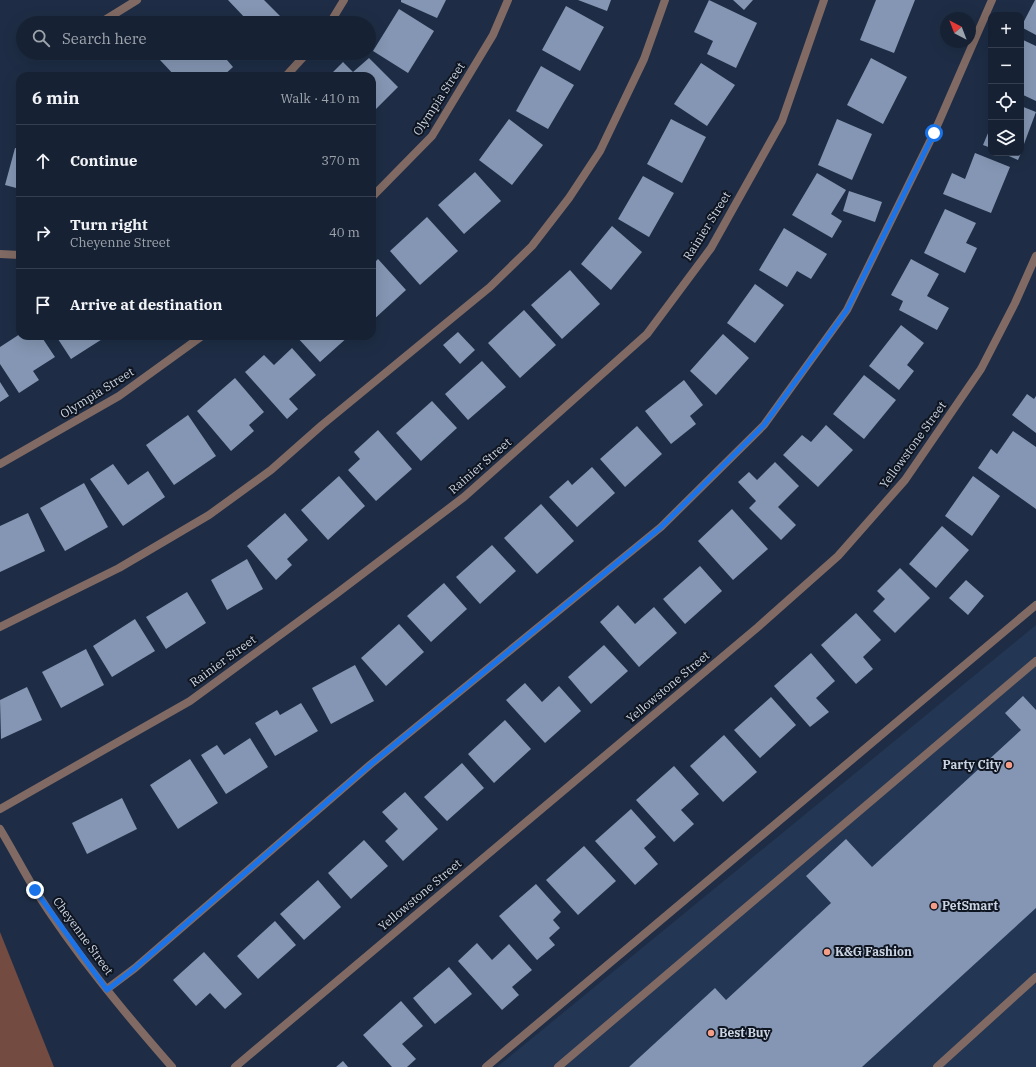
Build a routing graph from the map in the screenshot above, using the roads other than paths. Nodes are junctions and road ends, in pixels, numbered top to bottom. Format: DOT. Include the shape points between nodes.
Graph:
graph roads {
  1 [pos="137,0"];
  2 [pos="344,0"];
  3 [pos="508,0"];
  4 [pos="665,0"];
  5 [pos="824,0"];
  6 [pos="992,0"];
  7 [pos="111,16"];
  8 [pos="334,16"];
  9 [pos="301,60"];
  10 [pos="290,72"];
  11 [pos="376,193"];
  12 [pos="0,254"];
  13 [pos="16,255"];
  14 [pos="1036,256"];
  15 [pos="196,340"];
  16 [pos="0,464"];
  17 [pos="1036,605"];
  18 [pos="0,627"];
  19 [pos="1036,661"];
  20 [pos="0,809"];
  21 [pos="0,829"];
  22 [pos="1036,977"];
  23 [pos="107,990"];
  24 [pos="172,1067"];
  25 [pos="235,1067"];
  26 [pos="486,1067"];
  27 [pos="558,1067"];
  28 [pos="937,1067"];
  1 -- 7 [label="street"];
  2 -- 8 [label="street"];
  3 -- 11 [label="street, Olympia Street" via="493,35 432,136"];
  4 -- 18 [label="street" via="644,59 600,151 569,198 532,246 490,287 271,470 209,515 119,568"];
  5 -- 20 [label="street, Rainier Street" via="782,121 711,248 647,334 464,497 336,594 190,701"];
  6 -- 23 [label="street" via="934,133 847,310 764,425 661,527 371,764"];
  9 -- 10 [label="street"];
  12 -- 13 [label="street"];
  14 -- 25 [label="street, Yellowstone Street" via="981,369 905,480 838,556 752,632"];
  15 -- 16 [label="street, Olympia Street" via="119,396"];
  17 -- 26 [label="street"];
  19 -- 27 [label="street"];
  21 -- 23 [label="street, Cheyenne Street" via="35,890"];
  22 -- 28 [label="street"];
  23 -- 24 [label="street, Cheyenne Street"];
}
